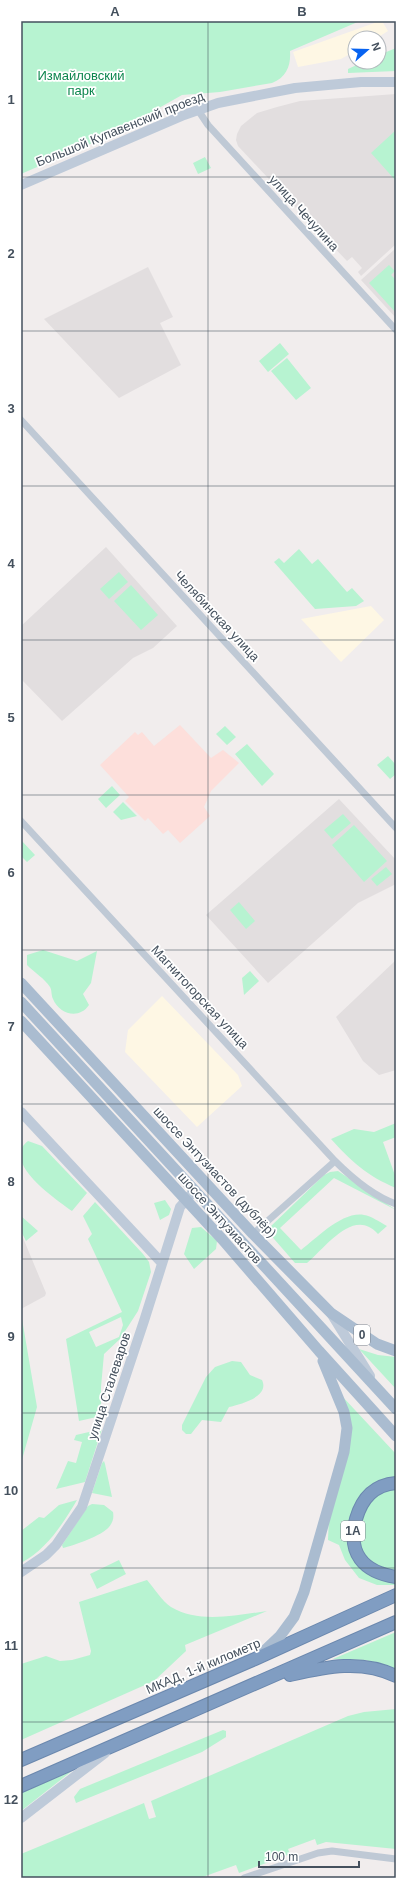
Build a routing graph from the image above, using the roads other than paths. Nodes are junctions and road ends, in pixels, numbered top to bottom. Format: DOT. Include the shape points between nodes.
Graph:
graph roads {
  1 [pos="396,82"];
  2 [pos="198,110"];
  3 [pos="21,185"];
  4 [pos="396,330"];
  5 [pos="21,420"];
  6 [pos="21,821"];
  7 [pos="396,828"];
  8 [pos="21,982"];
  9 [pos="21,1002"];
  10 [pos="21,1022"];
  11 [pos="21,1112"];
  12 [pos="335,1161"];
  13 [pos="195,1190"];
  14 [pos="185,1200"];
  15 [pos="396,1204"];
  16 [pos="253,1234"];
  17 [pos="162,1263"];
  18 [pos="331,1313"];
  19 [pos="319,1351"];
  20 [pos="396,1351"];
  21 [pos="377,1388"];
  22 [pos="396,1409"];
  23 [pos="396,1436"];
  24 [pos="396,1483"];
  25 [pos="21,1572"];
  26 [pos="396,1577"];
  27 [pos="396,1596"];
  28 [pos="396,1622"];
  29 [pos="255,1659"];
  30 [pos="396,1676"];
  31 [pos="260,1682"];
  32 [pos="115,1745"];
  33 [pos="21,1758"];
  34 [pos="21,1786"];
  35 [pos="21,1818"];
  36 [pos="396,1859"];
  37 [pos="244,1878"];
  1 -- 2 [label="main road, Большой Купавенский проезд" via="361,82 295,88 240,98"];
  2 -- 3 [label="main road, Большой Купавенский проезд"];
  2 -- 4 [label="street, улица Чечулина" via="208,125"];
  5 -- 7 [label="street, Челябинская улица"];
  6 -- 12 [label="street, Магнитогорская улица"];
  8 -- 16 [label="main road, шоссе Энтузиастов (дублёр)"];
  9 -- 13 [label="main road, шоссе Энтузиастов"];
  10 -- 14 [label="main road, шоссе Энтузиастов"];
  11 -- 17 [label="main road"];
  12 -- 15 [label="street, Магнитогорская улица" via="365,1186"];
  12 -- 16 [label="street"];
  13 -- 14 [label="main road, улица Сталеваров"];
  13 -- 21 [label="main road, шоссе Энтузиастов"];
  14 -- 17 [label="main road, улица Сталеваров" via="180,1207"];
  14 -- 19 [label="main road, шоссе Энтузиастов"];
  16 -- 18 [label="main road, шоссе Энтузиастов (дублёр)"];
  17 -- 25 [label="main road, улица Сталеваров" via="82,1507 56,1545"];
  18 -- 20 [label="main road, 0" via="377,1344"];
  18 -- 21 [label="main road, шоссе Энтузиастов (дублёр)"];
  19 -- 23 [label="main road, шоссе Энтузиастов"];
  19 -- 29 [label="main road" via="344,1412 347,1428 344,1452 304,1592 294,1617 280,1636"];
  21 -- 22 [label="main road, шоссе Энтузиастов"];
  24 -- 26 [label="highway, 1A" via="378,1488 363,1502 357,1514 352,1540 359,1558 365,1564 374,1571"];
  27 -- 29 [label="highway, МКАД, 1-й километр"];
  28 -- 31 [label="highway"];
  29 -- 33 [label="highway, МКАД, 1-й километр"];
  30 -- 31 [label="highway" via="386,1671 361,1666 330,1666"];
  31 -- 32 [label="highway"];
  32 -- 34 [label="highway"];
  32 -- 35 [label="main road"];
  36 -- 37 [label="street" via="332,1851 318,1853"];
}
